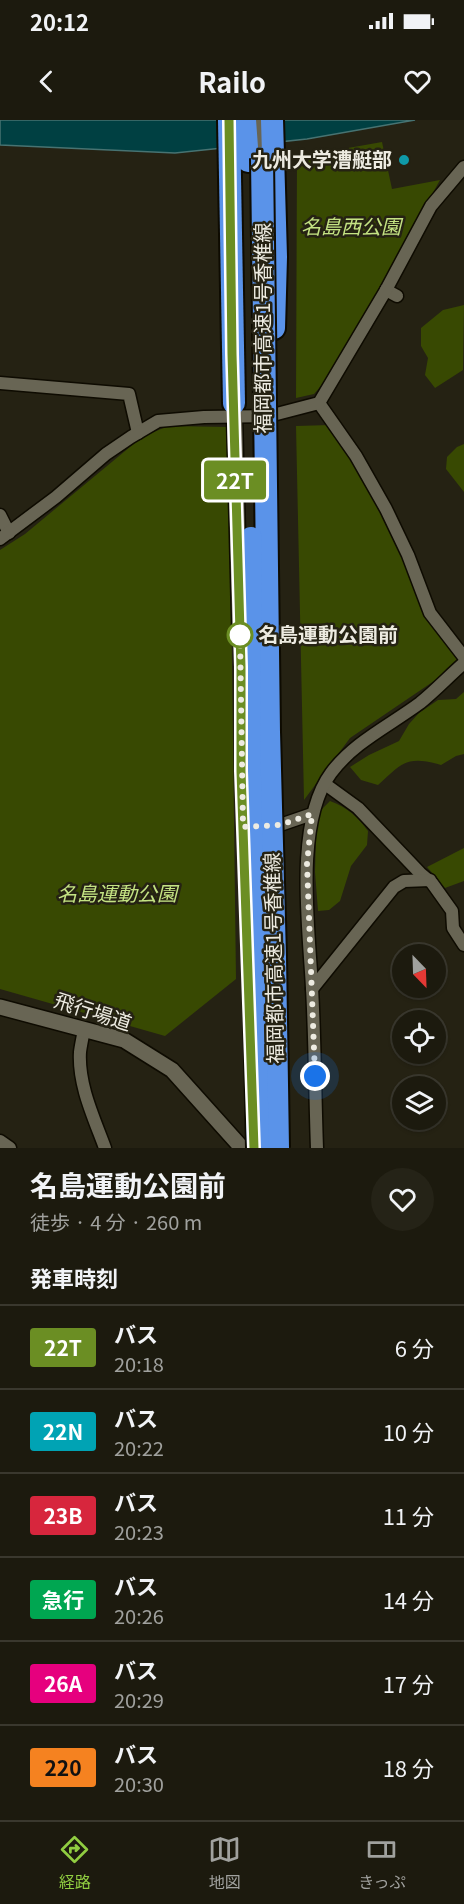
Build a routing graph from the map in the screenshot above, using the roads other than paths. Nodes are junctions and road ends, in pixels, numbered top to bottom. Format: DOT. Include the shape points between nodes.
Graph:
graph roads {
  1 [pos="229,120"];
  2 [pos="239,120"];
  3 [pos="245,120"];
  4 [pos="257,120"];
  5 [pos="262,120"];
  6 [pos="272,120"];
  7 [pos="265,163"];
  8 [pos="236,164"];
  9 [pos="464,167"];
  10 [pos="0,383"];
  11 [pos="270,384"];
  12 [pos="319,403"];
  13 [pos="234,410"];
  14 [pos="269,416"];
  15 [pos="138,432"];
  16 [pos="0,515"];
  17 [pos="4,536"];
  18 [pos="464,657"];
  19 [pos="464,663"];
  20 [pos="325,784"];
  21 [pos="312,814"];
  22 [pos="280,825"];
  23 [pos="243,827"];
  24 [pos="430,880"];
  25 [pos="464,945"];
  26 [pos="312,989"];
  27 [pos="0,1007"];
  28 [pos="84,1029"];
  29 [pos="0,1141"];
  30 [pos="10,1148"];
  31 [pos="105,1148"];
  32 [pos="242,1148"];
  33 [pos="256,1148"];
  34 [pos="278,1148"];
  35 [pos="286,1148"];
  36 [pos="317,1148"];
  1 -- 8 [label="highway"];
  2 -- 8 [label="street"];
  3 -- 33 [label="highway, 福岡都市高速1号香椎線, bridge" via="252,379 249,730"];
  4 -- 7 [label="street"];
  5 -- 34 [label="highway, 福岡都市高速1号香椎線, bridge" via="268,732"];
  6 -- 7 [label="highway"];
  7 -- 11 [label="highway" via="276,257"];
  8 -- 13 [label="highway"];
  9 -- 12 [label="street" via="431,206 392,292"];
  10 -- 15 [label="street" via="129,394"];
  11 -- 14 [label="street"];
  12 -- 14 [label="street"];
  12 -- 18 [label="street" via="386,509 430,613"];
  13 -- 14 [label="street"];
  13 -- 15 [label="street" via="158,421"];
  13 -- 23 [label="street"];
  14 -- 22 [label="street" via="269,600"];
  15 -- 17 [label="street"];
  16 -- 17 [label="street"];
  19 -- 20 [label="street" via="421,702 354,747"];
  20 -- 21 [label="street"];
  20 -- 24 [label="street" via="358,808"];
  21 -- 22 [label="street"];
  21 -- 26 [label="street" via="307,864"];
  22 -- 23 [label="street"];
  22 -- 35 [label="street"];
  23 -- 33 [label="street"];
  24 -- 25 [label="street" via="452,911 453,927"];
  24 -- 26 [label="street" via="404,881 394,887"];
  26 -- 36 [label="street"];
  27 -- 28 [label="street, 飛行場道"];
  28 -- 31 [label="street" via="81,1074"];
  28 -- 32 [label="street, 飛行場道" via="124,1041 172,1070"];
  29 -- 30 [label="street"];
}
